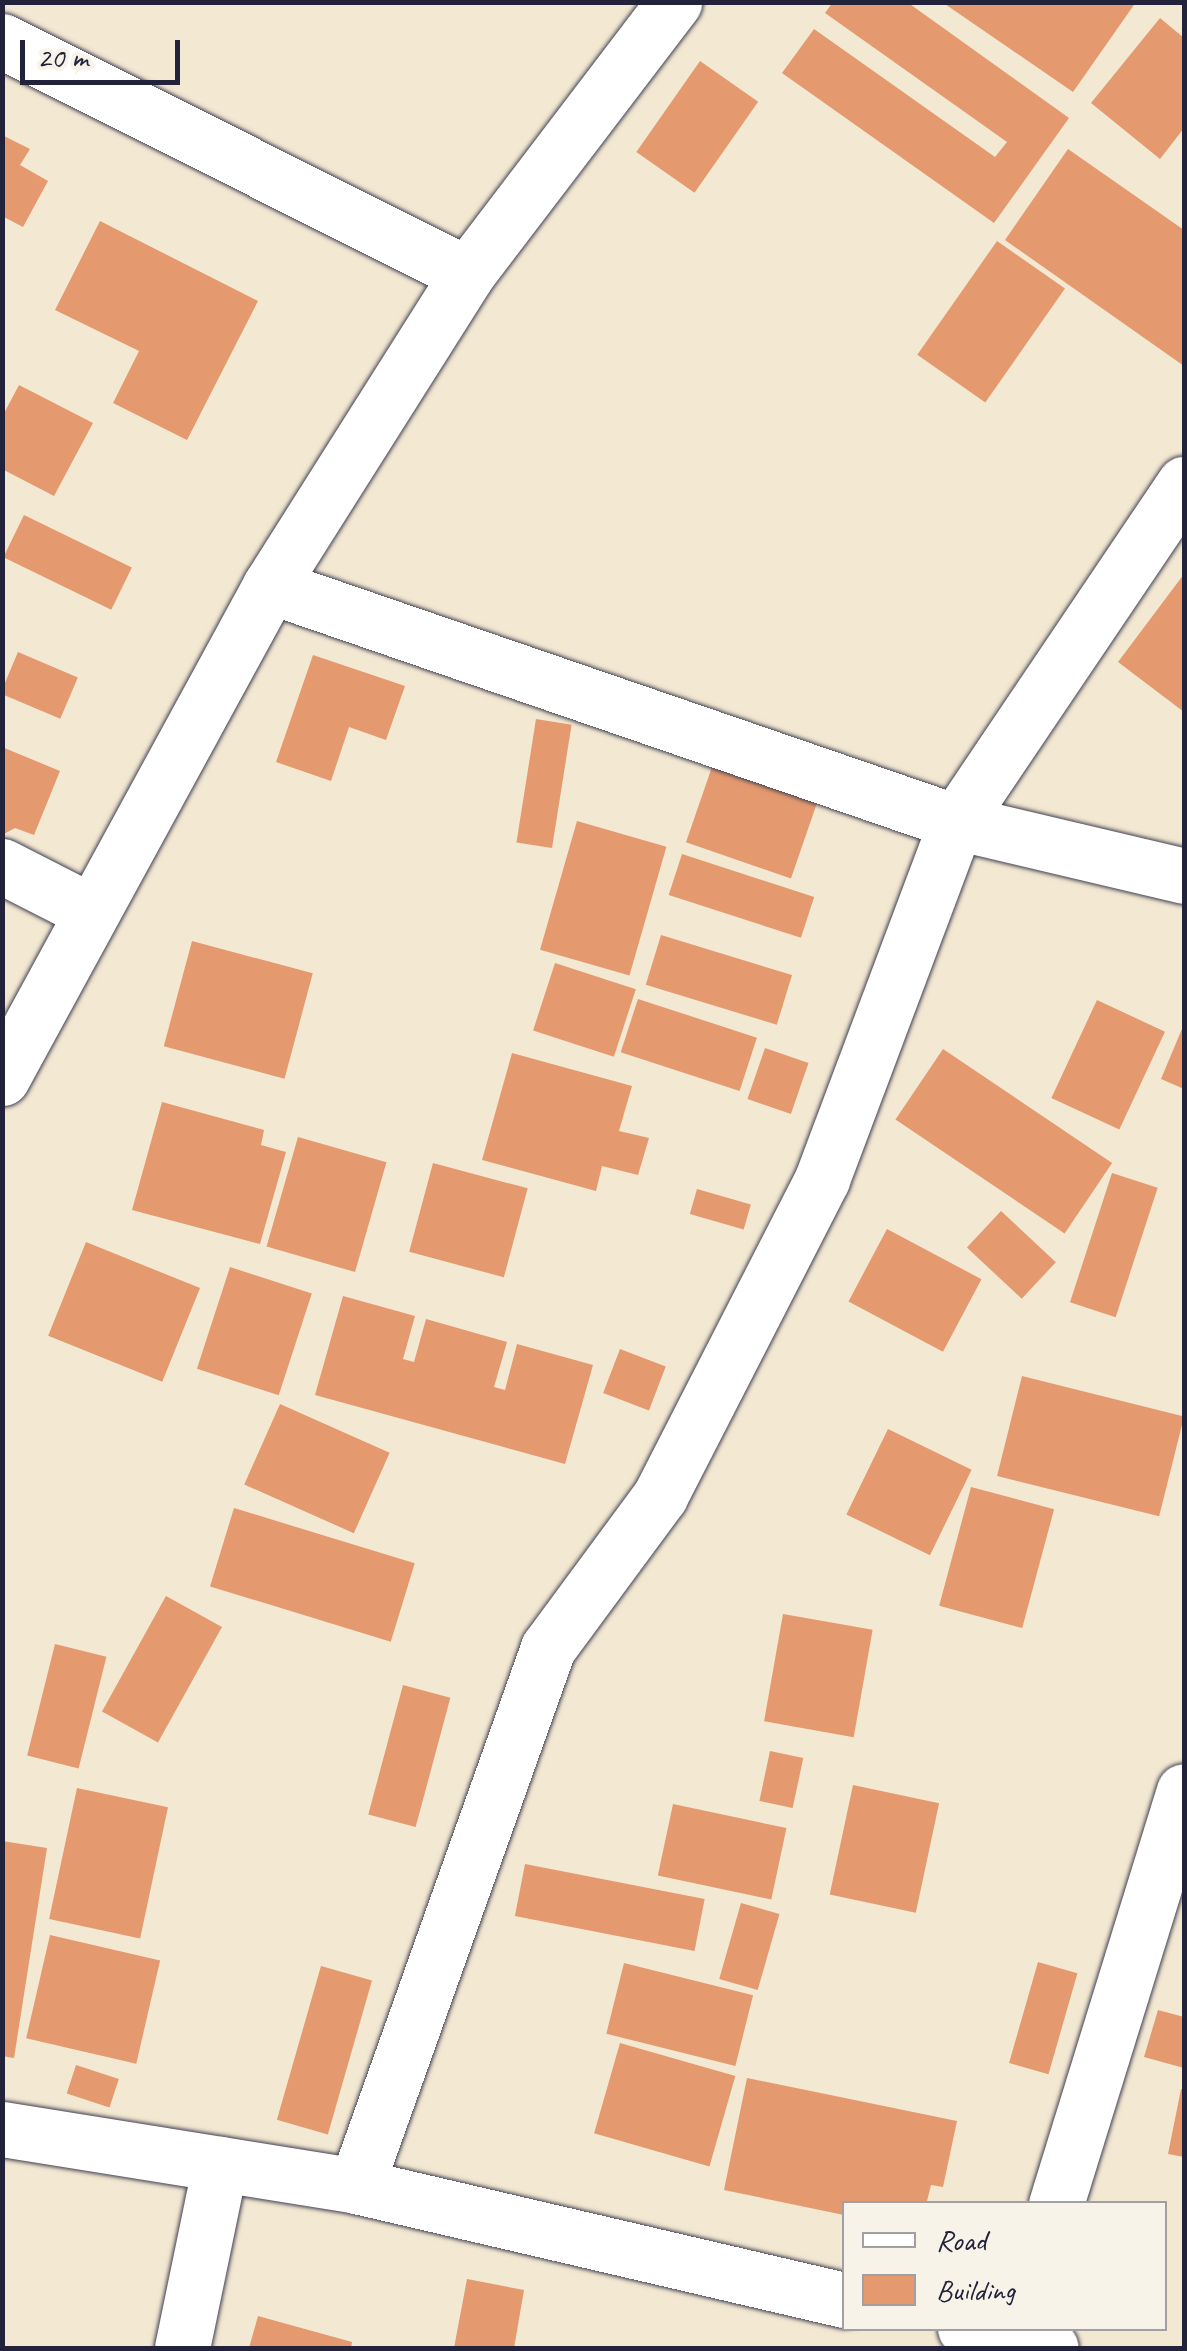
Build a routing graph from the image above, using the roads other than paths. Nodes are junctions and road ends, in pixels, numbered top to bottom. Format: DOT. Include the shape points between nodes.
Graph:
graph roads {
  1 [pos="674,2"];
  2 [pos="2,41"];
  3 [pos="466,274"];
  4 [pos="1184,484"];
  5 [pos="270,586"];
  6 [pos="956,822"];
  7 [pos="2,866"];
  8 [pos="1184,876"];
  9 [pos="86,909"];
  10 [pos="2,1078"];
  11 [pos="1184,1790"];
  12 [pos="2,2129"];
  13 [pos="220,2164"];
  14 [pos="356,2186"];
  15 [pos="1057,2201"];
  16 [pos="842,2300"];
  17 [pos="182,2348"];
  1 -- 3 [label="street"];
  2 -- 3 [label="street"];
  3 -- 5 [label="street"];
  4 -- 6 [label="street"];
  5 -- 6 [label="street"];
  5 -- 9 [label="street"];
  6 -- 8 [label="street"];
  6 -- 14 [label="street" via="822,1180 660,1496 548,1648"];
  7 -- 9 [label="street"];
  9 -- 10 [label="street"];
  11 -- 15 [label="street"];
  12 -- 13 [label="street"];
  13 -- 14 [label="street"];
  13 -- 17 [label="street"];
  14 -- 16 [label="street"];
}
